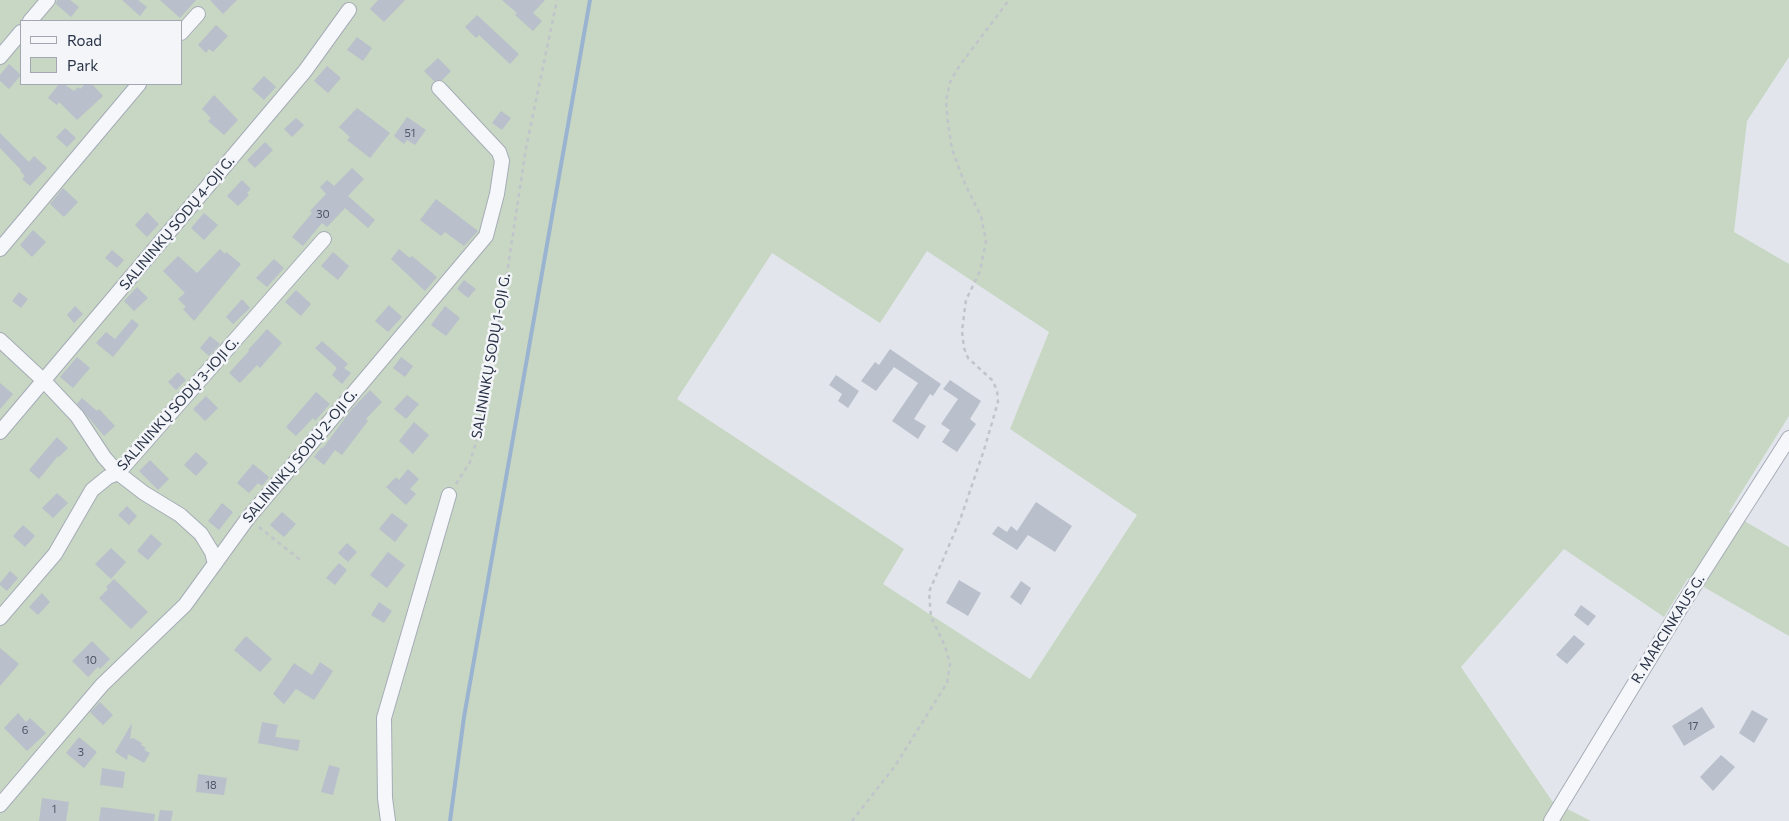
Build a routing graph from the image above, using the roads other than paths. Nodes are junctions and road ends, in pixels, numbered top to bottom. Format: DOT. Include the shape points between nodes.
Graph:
graph roads {
  1 [pos="48,0"];
  2 [pos="349,10"];
  3 [pos="198,14"];
  4 [pos="31,20"];
  5 [pos="182,32"];
  6 [pos="20,33"];
  7 [pos="0,57"];
  8 [pos="138,85"];
  9 [pos="439,88"];
  10 [pos="324,239"];
  11 [pos="0,249"];
  12 [pos="0,340"];
  13 [pos="44,381"];
  14 [pos="0,432"];
  15 [pos="1789,438"];
  16 [pos="118,473"];
  17 [pos="449,495"];
  18 [pos="215,564"];
  19 [pos="0,618"];
  20 [pos="0,805"];
  21 [pos="388,821"];
  22 [pos="1551,821"];
  1 -- 4 [label="street"];
  2 -- 13 [label="street, SALININKŲ SODŲ 4-OJI G." via="305,71"];
  3 -- 5 [label="street"];
  6 -- 7 [label="street"];
  8 -- 11 [label="street"];
  9 -- 18 [label="street, SALININKŲ SODŲ 2-OJI G." via="499,152 502,161 486,236 248,518"];
  10 -- 16 [label="street, SALININKŲ SODŲ 3-IOJI G."];
  12 -- 13 [label="street"];
  13 -- 14 [label="street, SALININKŲ SODŲ 4-OJI G."];
  13 -- 16 [label="street" via="77,416"];
  15 -- 22 [label="street, R. MARCINKAUS G." via="1686,599"];
  16 -- 18 [label="street" via="191,524 212,552"];
  16 -- 19 [label="street, SALININKŲ SODŲ 3-IOJI G." via="92,490 55,554"];
  17 -- 21 [label="street" via="384,718"];
  18 -- 20 [label="street, SALININKŲ SODŲ 2-OJI G." via="184,604 102,685"];
}
